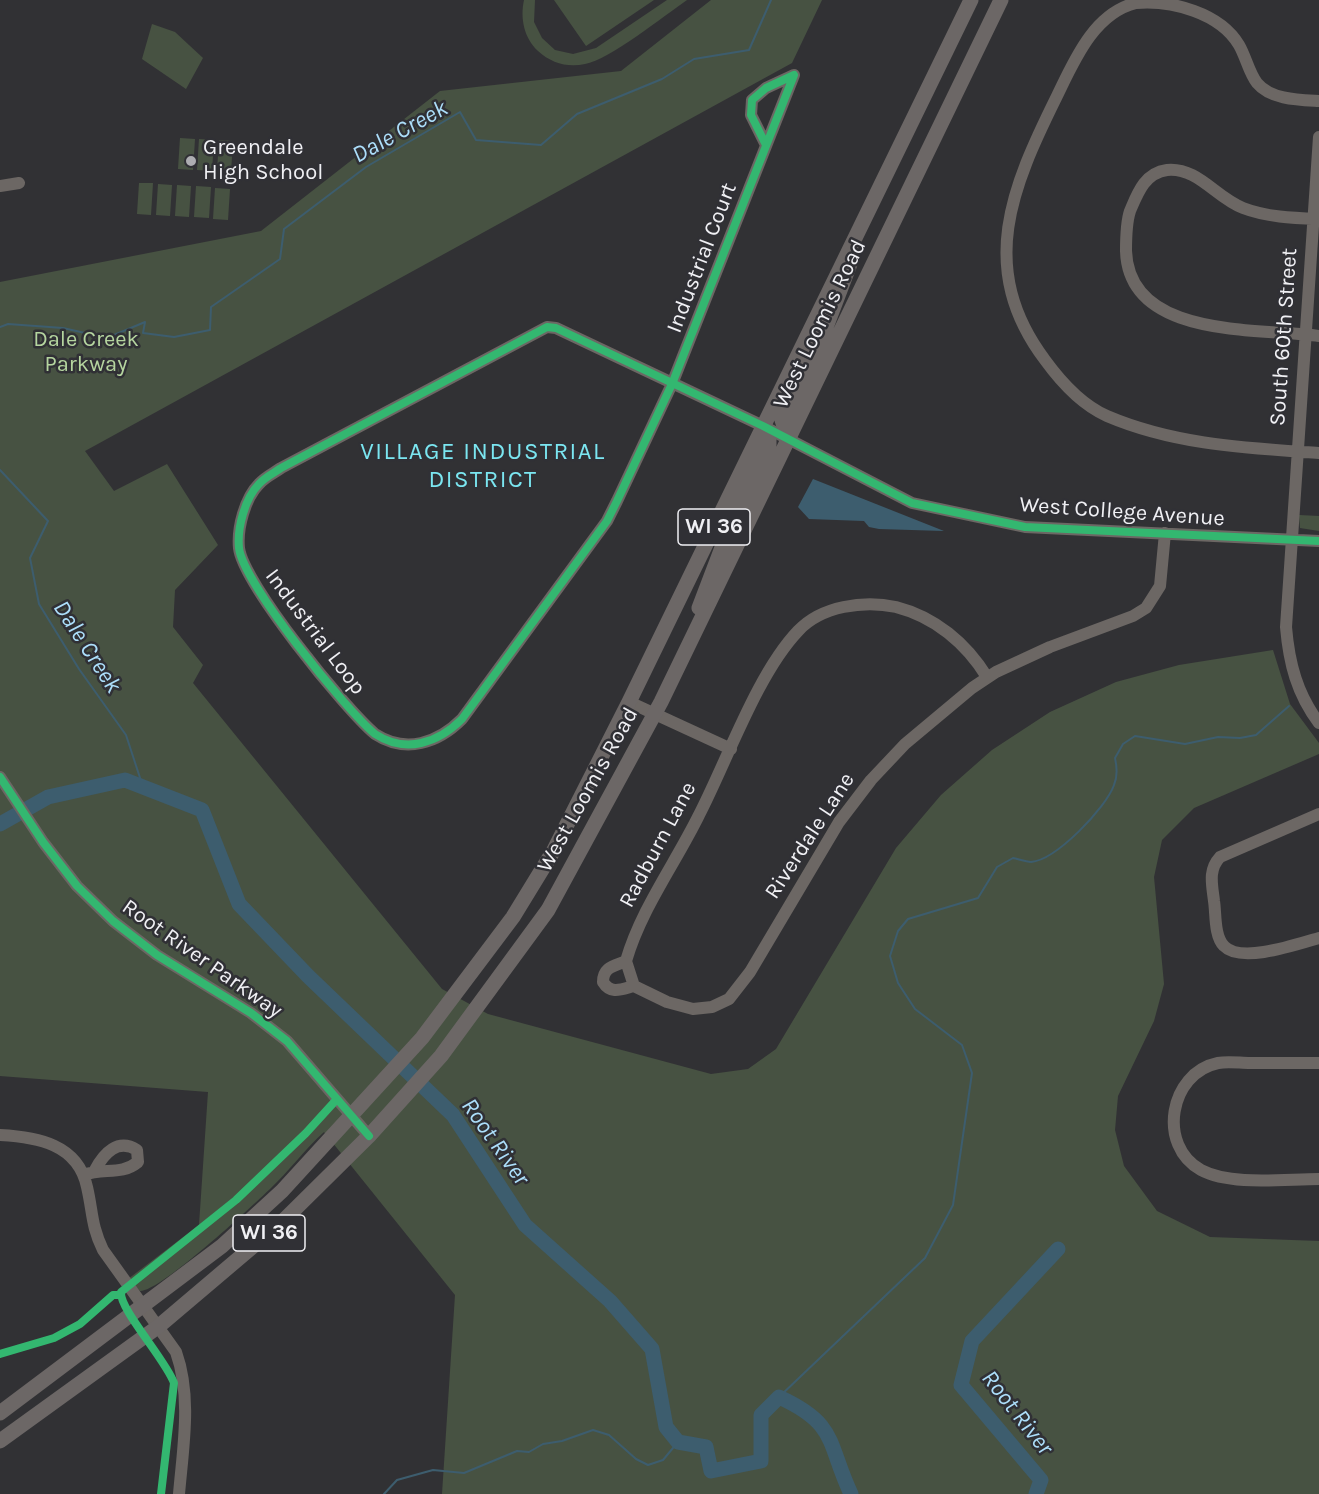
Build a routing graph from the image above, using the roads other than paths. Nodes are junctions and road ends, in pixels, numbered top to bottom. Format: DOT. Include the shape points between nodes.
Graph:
graph roads {
  1 [pos="971,0"];
  2 [pos="992,0"];
  3 [pos="1001,0"];
  4 [pos="979,46"];
  5 [pos="1319,100"];
  6 [pos="1319,137"];
  7 [pos="766,145"];
  8 [pos="19,183"];
  9 [pos="0,186"];
  10 [pos="1316,219"];
  11 [pos="860,228"];
  12 [pos="1312,335"];
  13 [pos="672,384"];
  14 [pos="763,426"];
  15 [pos="789,440"];
  16 [pos="1298,452"];
  17 [pos="1319,453"];
  18 [pos="1165,533"];
  19 [pos="1292,540"];
  20 [pos="1319,541"];
  21 [pos="684,656"];
  22 [pos="987,677"];
  23 [pos="629,702"];
  24 [pos="656,712"];
  25 [pos="1319,723"];
  26 [pos="731,749"];
  27 [pos="3,782"];
  28 [pos="1319,814"];
  29 [pos="1319,938"];
  30 [pos="626,961"];
  31 [pos="634,986"];
  32 [pos="1319,1062"];
  33 [pos="352,1116"];
  34 [pos="0,1135"];
  35 [pos="369,1136"];
  36 [pos="1319,1179"];
  37 [pos="144,1306"];
  38 [pos="159,1326"];
  39 [pos="0,1413"];
  40 [pos="0,1441"];
  41 [pos="179,1494"];
  1 -- 11 [label="main road, West Loomis Road / WI 36"];
  2 -- 4 [label="main road"];
  3 -- 4 [label="main road, West Loomis Road / WI 36"];
  4 -- 15 [label="main road, West Loomis Road / WI 36"];
  5 -- 16 [label="street" via="1275,95 1258,84 1238,43 1220,23 1190,7 1136,3 1111,14 1078,51 1025,161 1012,201 1006,240 1010,283 1020,317 1037,349 1079,398 1104,415 1181,440"];
  6 -- 10 [label="street, South 60th Street"];
  7 -- 7 [label="street, Industrial Court" via="776,119 794,75 766,88 752,100 751,115"];
  7 -- 13 [label="street, Industrial Court"];
  8 -- 9 [label="street"];
  10 -- 12 [label="street, South 60th Street"];
  10 -- 12 [label="street" via="1241,208 1194,175 1167,170 1152,174 1140,187 1129,215 1126,239 1127,266 1138,288 1166,312 1216,326"];
  11 -- 14 [label="main road, West Loomis Road / WI 36"];
  11 -- 15 [label="main road" via="842,289 782,420"];
  12 -- 16 [label="street, South 60th Street"];
  13 -- 13 [label="street, Industrial Loop" via="556,328 539,330 260,481 240,522 239,550 246,569 272,609 362,723 383,740 402,744 437,740 462,719 607,521"];
  13 -- 14 [label="street, Industrial Loop"];
  14 -- 15 [label="street, West College Avenue"];
  14 -- 21 [label="main road" via="769,445 706,586"];
  14 -- 23 [label="main road, West Loomis Road / WI 36"];
  15 -- 18 [label="street, West College Avenue" via="912,503 1025,527"];
  15 -- 21 [label="main road, West Loomis Road / WI 36"];
  16 -- 17 [label="street"];
  16 -- 19 [label="street, South 60th Street"];
  18 -- 19 [label="street, West College Avenue"];
  18 -- 22 [label="street, Riverdale Lane" via="1160,586 1146,608"];
  19 -- 20 [label="street, West College Avenue"];
  19 -- 25 [label="street, South 60th Street" via="1286,627 1290,663 1304,699"];
  21 -- 24 [label="main road, West Loomis Road / WI 36"];
  22 -- 26 [label="street, Radburn Lane" via="975,658 947,630 924,617 888,605 850,605 820,615 799,630 778,654"];
  22 -- 31 [label="street, Riverdale Lane" via="905,744 864,789 823,846 750,972 729,999 712,1007 693,1009"];
  23 -- 24 [label="street"];
  23 -- 33 [label="main road, West Loomis Road / WI 36" via="554,850 513,917 424,1034"];
  24 -- 26 [label="street"];
  24 -- 35 [label="main road, West Loomis Road / WI 36" via="548,910 447,1048"];
  26 -- 30 [label="street, Radburn Lane" via="700,815 634,933"];
  27 -- 33 [label="street, Root River Parkway" via="77,886 113,921 157,955 287,1041"];
  28 -- 29 [label="street" via="1220,856 1212,865 1211,876 1218,937 1224,947 1266,952"];
  30 -- 31 [label="street"];
  30 -- 31 [label="street" via="609,968 603,982 615,991"];
  32 -- 36 [label="street" via="1218,1063 1187,1082 1171,1118 1184,1155 1199,1169 1223,1179"];
  33 -- 35 [label="street, Root River Parkway"];
  33 -- 37 [label="main road, West Loomis Road / WI 36" via="282,1191 222,1246"];
  34 -- 37 [label="street" via="50,1142 89,1172 94,1232"];
  35 -- 38 [label="main road, West Loomis Road / WI 36" via="284,1220"];
  37 -- 38 [label="street"];
  37 -- 39 [label="main road, West Loomis Road / WI 36"];
  38 -- 40 [label="main road, West Loomis Road / WI 36"];
  38 -- 41 [label="street" via="182,1369 185,1428"];
}
